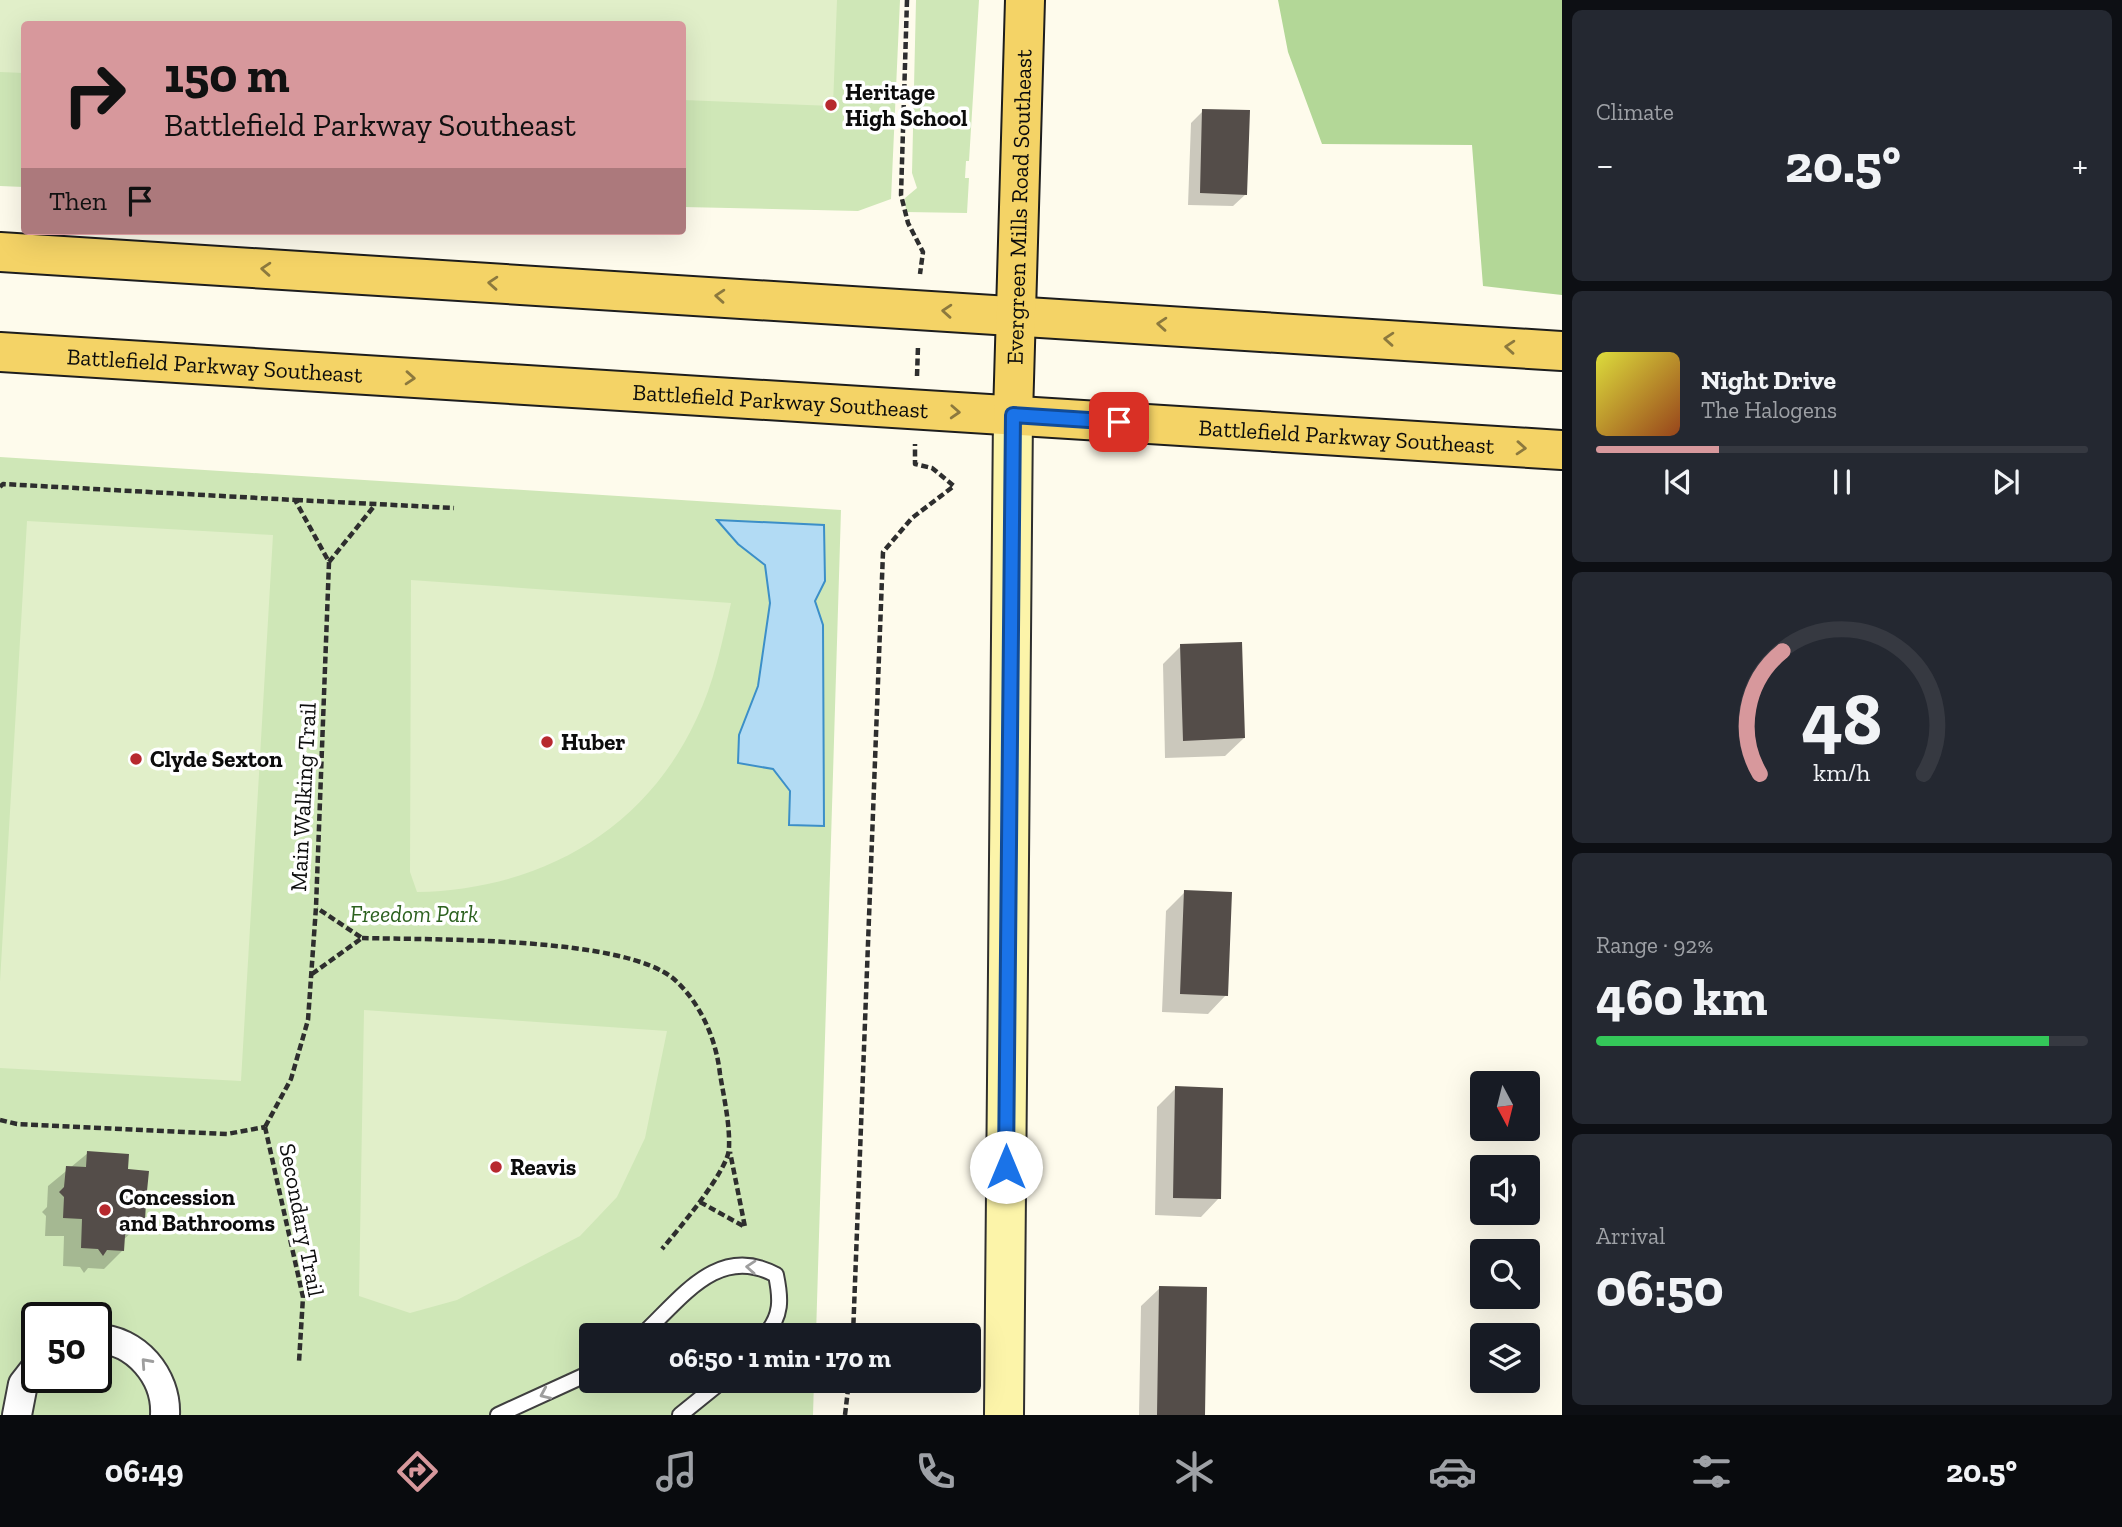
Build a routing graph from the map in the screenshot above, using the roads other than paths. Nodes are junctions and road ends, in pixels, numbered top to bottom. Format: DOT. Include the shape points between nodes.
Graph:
graph roads {
  1 [pos="1025,0"];
  2 [pos="0,252"];
  3 [pos="1015,315"];
  4 [pos="1562,351"];
  5 [pos="0,352"];
  6 [pos="1013,415"];
  7 [pos="1562,450"];
  8 [pos="655,1323"];
  9 [pos="775,1323"];
  10 [pos="112,1342"];
  11 [pos="579,1378"];
  12 [pos="21,1393"];
  13 [pos="707,1393"];
  14 [pos="17,1415"];
  15 [pos="165,1415"];
  16 [pos="498,1415"];
  17 [pos="680,1415"];
  18 [pos="1004,1415"];
  1 -- 3 [label="main road, Evergreen Mills Road Southeast"];
  3 -- 2 [label="main road, one-way"];
  4 -- 3 [label="main road, one-way"];
  3 -- 6 [label="main road, Evergreen Mills Road Southeast"];
  5 -- 6 [label="main road, Battlefield Parkway Southeast, one-way"];
  6 -- 7 [label="main road, Battlefield Parkway Southeast, one-way"];
  6 -- 18 [label="main road"];
  9 -- 8 [label="lane, one-way" via="781,1300 776,1275 758,1265 710,1271"];
  15 -- 10 [label="street, one-way" via="166,1400 153,1369 136,1352"];
  11 -- 16 [label="lane, one-way"];
  12 -- 14 [label="street"];
  13 -- 17 [label="lane"];
}
